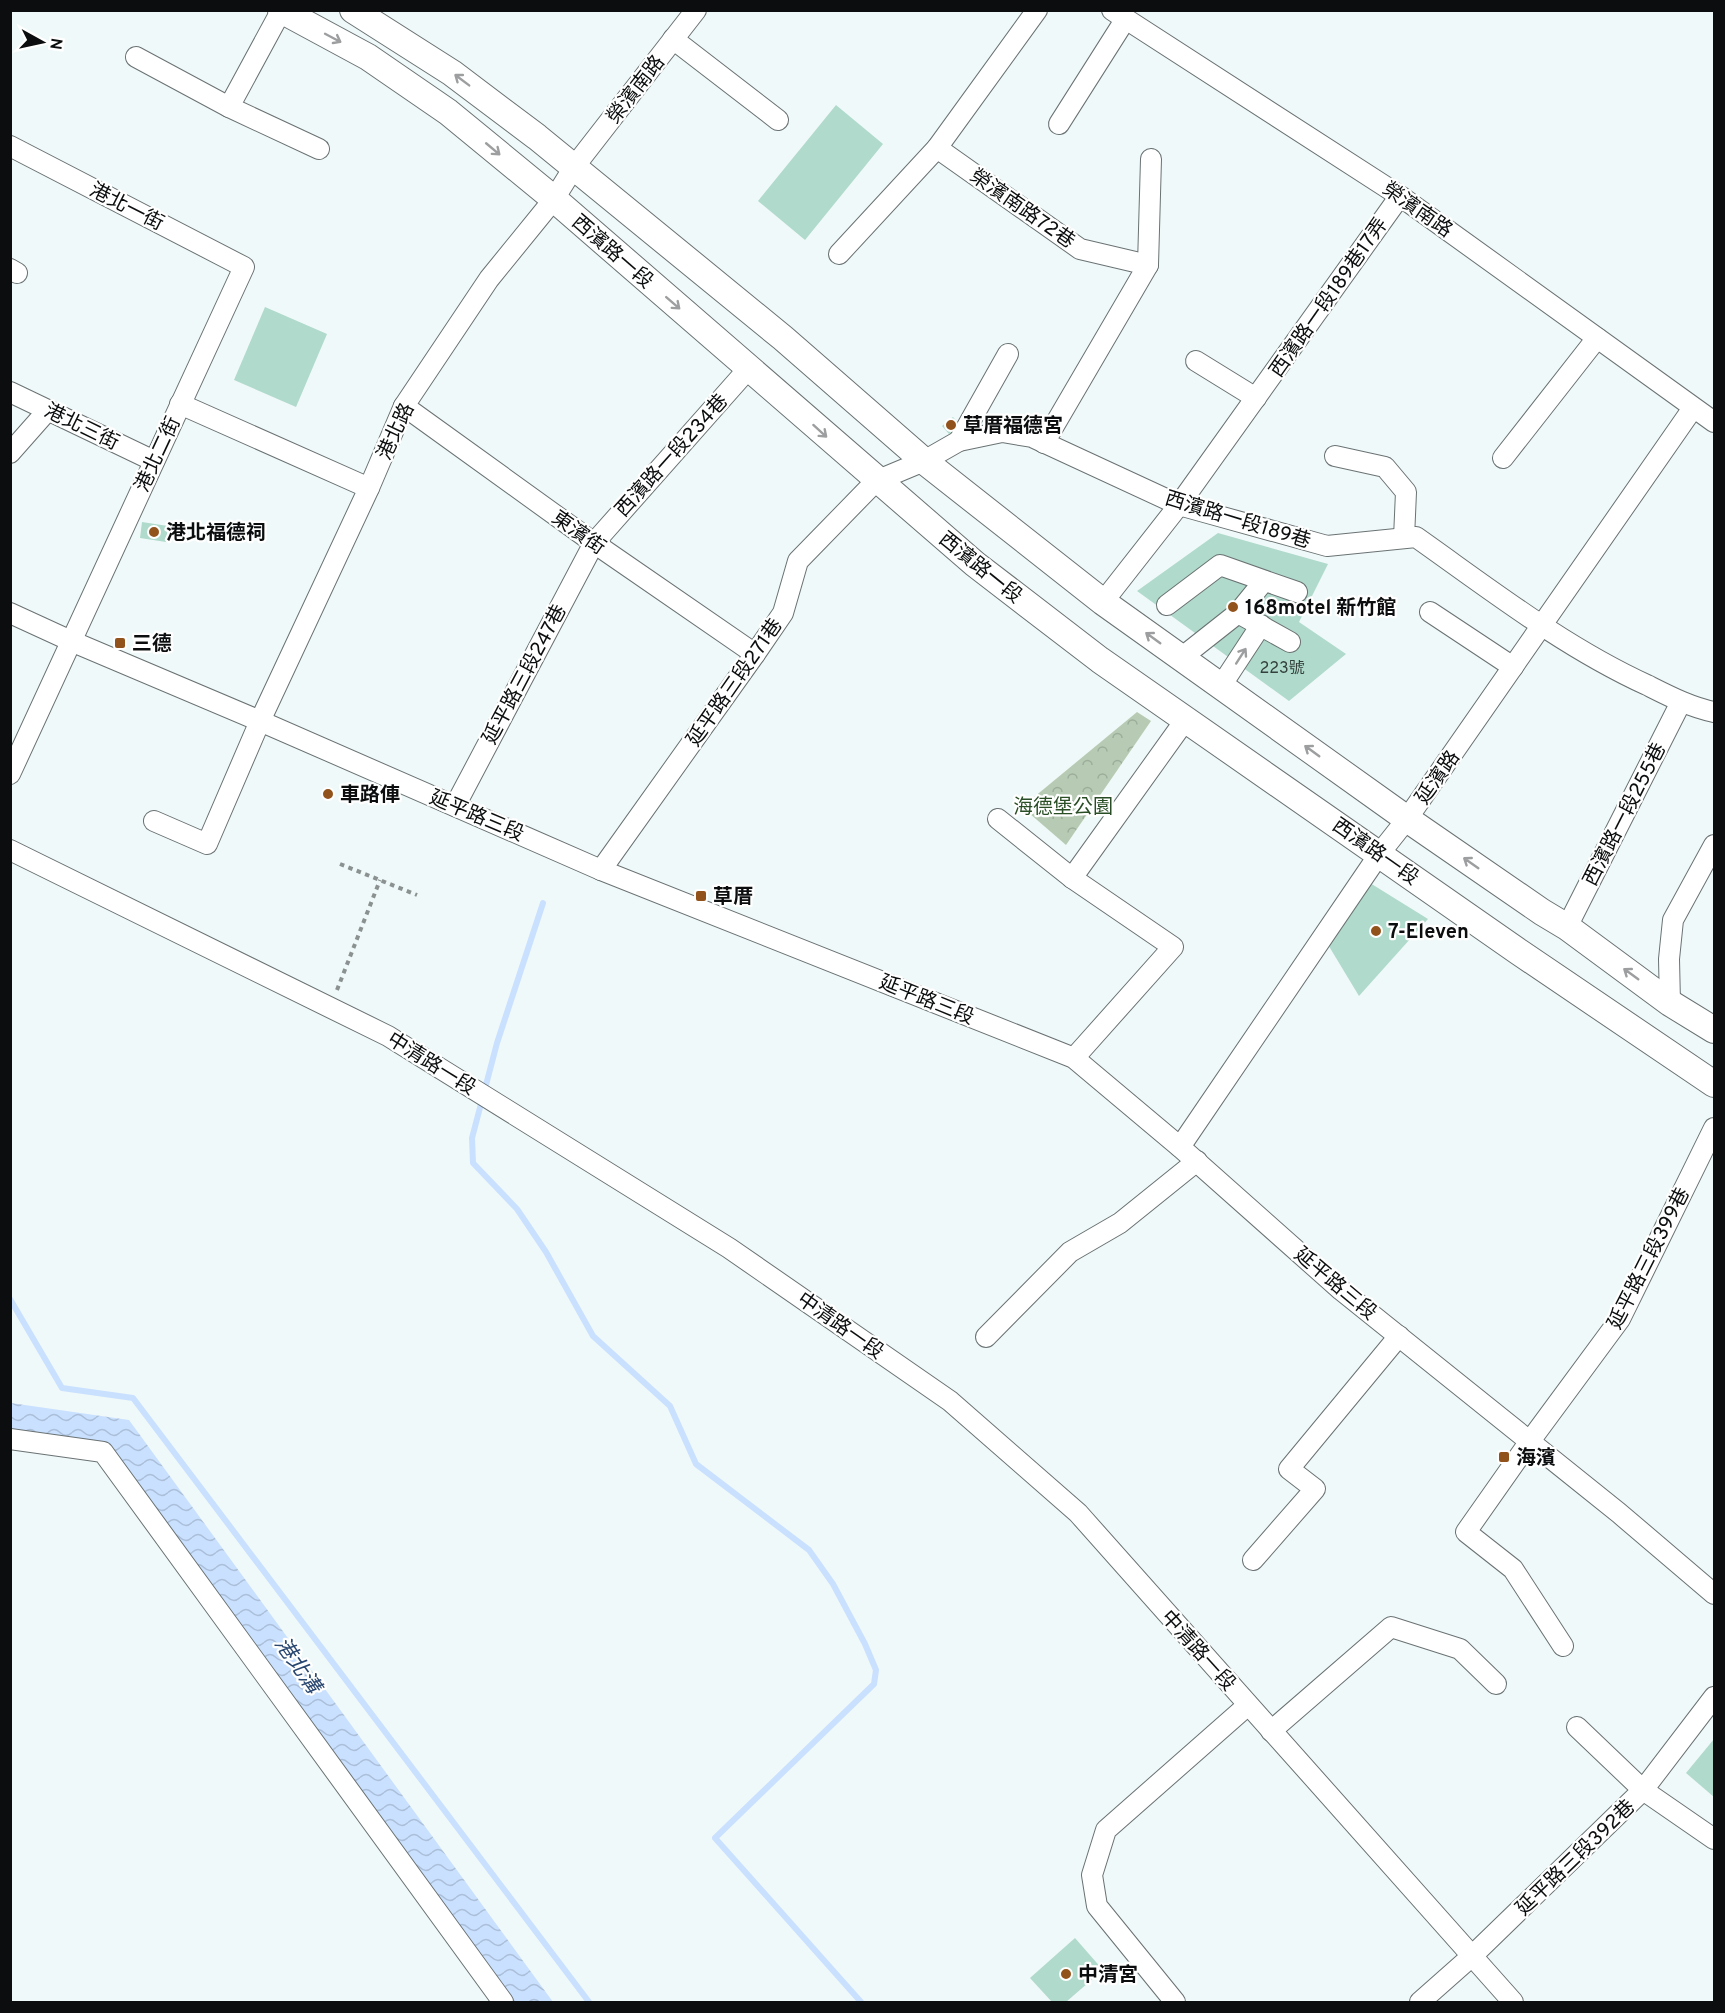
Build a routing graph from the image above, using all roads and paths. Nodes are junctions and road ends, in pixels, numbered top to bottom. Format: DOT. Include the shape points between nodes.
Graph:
graph roads {
  1 [pos="353,10"];
  2 [pos="696,10"];
  3 [pos="1037,10"];
  4 [pos="281,11"];
  5 [pos="1118,15"];
  6 [pos="674,39"];
  7 [pos="136,57"];
  8 [pos="229,107"];
  9 [pos="778,120"];
  10 [pos="1059,124"];
  11 [pos="10,146"];
  12 [pos="937,148"];
  13 [pos="319,149"];
  14 [pos="1151,159"];
  15 [pos="574,167"];
  16 [pos="1400,196"];
  17 [pos="554,199"];
  18 [pos="839,255"];
  19 [pos="1148,265"];
  20 [pos="244,267"];
  21 [pos="1597,338"];
  22 [pos="1008,354"];
  23 [pos="1196,361"];
  24 [pos="749,368"];
  25 [pos="10,392"];
  26 [pos="1256,398"];
  27 [pos="180,404"];
  28 [pos="404,406"];
  29 [pos="1694,408"];
  30 [pos="48,410"];
  31 [pos="1714,422"];
  32 [pos="959,441"];
  33 [pos="1044,443"];
  34 [pos="10,453"];
  35 [pos="1335,456"];
  36 [pos="1503,458"];
  37 [pos="924,460"];
  38 [pos="154,461"];
  39 [pos="876,480"];
  40 [pos="369,488"];
  41 [pos="1179,505"];
  42 [pos="1404,538"];
  43 [pos="594,543"];
  44 [pos="1264,581"];
  45 [pos="1297,592"];
  46 [pos="1103,602"];
  47 [pos="1167,605"];
  48 [pos="1430,612"];
  49 [pos="10,613"];
  50 [pos="1238,613"];
  51 [pos="1261,626"];
  52 [pos="1542,626"];
  53 [pos="71,641"];
  54 [pos="1290,642"];
  55 [pos="755,654"];
  56 [pos="1181,658"];
  57 [pos="1513,667"];
  58 [pos="1221,686"];
  59 [pos="1681,702"];
  60 [pos="1714,712"];
  61 [pos="1186,719"];
  62 [pos="260,721"];
  63 [pos="10,774"];
  64 [pos="455,806"];
  65 [pos="998,819"];
  66 [pos="1407,819"];
  67 [pos="154,821"];
  68 [pos="1714,845"];
  69 [pos="10,850"];
  70 [pos="1380,853"];
  71 [pos="340,864"];
  72 [pos="601,870"];
  73 [pos="1072,878"];
  74 [pos="380,880"];
  75 [pos="417,895"];
  76 [pos="1567,927"];
  77 [pos="1670,1003"];
  78 [pos="331,1007"];
  79 [pos="1714,1030"];
  80 [pos="1074,1058"];
  81 [pos="1714,1084"];
  82 [pos="1714,1128"];
  83 [pos="1180,1147"];
  84 [pos="1197,1161"];
  85 [pos="1399,1336"];
  86 [pos="986,1337"];
  87 [pos="10,1439"];
  88 [pos="1530,1441"];
  89 [pos="1253,1560"];
  90 [pos="1714,1594"];
  91 [pos="1563,1646"];
  92 [pos="1496,1684"];
  93 [pos="1714,1697"];
  94 [pos="1248,1705"];
  95 [pos="1577,1727"];
  96 [pos="1271,1731"];
  97 [pos="1644,1790"];
  98 [pos="1714,1839"];
  99 [pos="1472,1956"];
  100 [pos="503,2002"];
  101 [pos="1175,2002"];
  102 [pos="1420,2002"];
  103 [pos="1514,2002"];
  15 -- 1 [label="main road, 西濱路一段, one-way" via="452,73"];
  2 -- 6 [label="street, 榮濱南路"];
  3 -- 12 [label="street"];
  4 -- 8 [label="street"];
  4 -- 17 [label="main road, 西濱路一段, one-way" via="368,57 448,111"];
  5 -- 10 [label="street"];
  5 -- 16 [label="street, 榮濱南路"];
  6 -- 9 [label="street"];
  6 -- 15 [label="street, 榮濱南路"];
  7 -- 8 [label="street"];
  8 -- 13 [label="street"];
  11 -- 20 [label="street, 港北一街"];
  12 -- 18 [label="street"];
  12 -- 19 [label="street, 榮濱南路72巷" via="1080,249"];
  14 -- 19 [label="street"];
  15 -- 17 [label="street, 港北路"];
  15 -- 37 [label="main road, 西濱路一段" via="783,338"];
  16 -- 21 [label="street, 榮濱南路"];
  16 -- 26 [label="street, 西濱路一段189巷17弄"];
  17 -- 24 [label="main road, 西濱路一段, one-way"];
  17 -- 28 [label="street, 港北路" via="489,279"];
  19 -- 33 [label="street"];
  20 -- 27 [label="street, 港北二街"];
  21 -- 29 [label="street, 榮濱南路"];
  21 -- 36 [label="street"];
  22 -- 32 [label="street"];
  23 -- 26 [label="street"];
  24 -- 39 [label="main road, 西濱路一段, one-way"];
  24 -- 43 [label="street, 西濱路一段234巷"];
  25 -- 30 [label="street, 港北三街"];
  26 -- 41 [label="street, 西濱路一段189巷17弄"];
  27 -- 38 [label="street, 港北二街"];
  27 -- 40 [label="street"];
  28 -- 40 [label="street, 港北路"];
  28 -- 43 [label="street, 東濱街"];
  29 -- 31 [label="street, 榮濱南路"];
  29 -- 52 [label="street, 延濱路"];
  30 -- 34 [label="street"];
  30 -- 38 [label="street, 港北三街"];
  32 -- 33 [label="street, 西濱路一段189巷" via="1002,432"];
  32 -- 37 [label="street, 西濱路一段189巷"];
  33 -- 41 [label="street, 西濱路一段189巷"];
  35 -- 42 [label="street" via="1385,467 1406,492"];
  37 -- 39 [label="street, 延平路三段271巷"];
  37 -- 46 [label="main road, 西濱路一段"];
  38 -- 53 [label="street, 港北二街"];
  39 -- 55 [label="street, 延平路三段271巷" via="798,561 783,613"];
  39 -- 61 [label="main road, 西濱路一段" via="975,564 1100,660"];
  40 -- 62 [label="street, 港北路"];
  41 -- 42 [label="street, 西濱路一段189巷" via="1327,546"];
  41 -- 46 [label="street, 西濱路一段189巷17弄"];
  42 -- 52 [label="street, 西濱路一段189巷" via="1416,537"];
  43 -- 55 [label="street, 東濱街"];
  43 -- 64 [label="street, 延平路三段247巷"];
  44 -- 45 [label="street"];
  44 -- 47 [label="street" via="1220,565"];
  44 -- 50 [label="street"];
  56 -- 46 [label="main road, 西濱路一段, one-way"];
  48 -- 57 [label="street"];
  49 -- 53 [label="street, 延平路三段"];
  50 -- 51 [label="street"];
  50 -- 56 [label="street"];
  51 -- 54 [label="street"];
  58 -- 51 [label="street, one-way"];
  52 -- 57 [label="street, 延濱路"];
  52 -- 59 [label="street, 西濱路一段189巷" via="1616,671"];
  53 -- 62 [label="street, 延平路三段"];
  53 -- 63 [label="street, 港北二街"];
  55 -- 72 [label="street, 延平路三段271巷"];
  56 -- 58 [label="main road, 西濱路一段"];
  57 -- 66 [label="street, 延濱路"];
  66 -- 58 [label="main road, 西濱路一段, one-way"];
  59 -- 60 [label="street, 西濱路一段189巷"];
  59 -- 76 [label="street, 西濱路一段255巷"];
  61 -- 70 [label="main road, 西濱路一段"];
  61 -- 73 [label="street"];
  62 -- 64 [label="street, 延平路三段"];
  62 -- 67 [label="street, 港北路" via="207,844"];
  64 -- 72 [label="street, 延平路三段"];
  65 -- 73 [label="street"];
  66 -- 70 [label="street, 延濱路"];
  76 -- 66 [label="main road, 西濱路一段, one-way"];
  68 -- 77 [label="street" via="1673,920"];
  69 -- 78 [label="street, 中清路一段"];
  70 -- 81 [label="main road, 西濱路一段"];
  70 -- 83 [label="street, 延濱路"];
  71 -- 74 [label="path"];
  72 -- 80 [label="street, 延平路三段"];
  73 -- 80 [label="street" via="1173,947"];
  74 -- 75 [label="path"];
  74 -- 78 [label="path"];
  77 -- 76 [label="main road, 西濱路一段, one-way"];
  77 -- 79 [label="main road, 西濱路一段"];
  78 -- 94 [label="street, 中清路一段" via="388,1036 729,1248 950,1401 1078,1513"];
  80 -- 83 [label="street, 延平路三段"];
  82 -- 88 [label="street, 延平路三段399巷" via="1620,1319"];
  83 -- 84 [label="street, 延平路三段"];
  84 -- 85 [label="street, 延平路三段" via="1341,1290"];
  84 -- 86 [label="street" via="1120,1223 1070,1252"];
  85 -- 88 [label="street, 延平路三段"];
  85 -- 89 [label="street" via="1289,1469 1315,1489"];
  87 -- 100 [label="street" via="104,1452"];
  88 -- 90 [label="street, 延平路三段"];
  88 -- 91 [label="street, 延平路三段399巷" via="1466,1532 1513,1569"];
  92 -- 96 [label="street" via="1460,1649 1391,1627"];
  93 -- 97 [label="street, 延平路三段392巷"];
  94 -- 96 [label="street, 中清路一段"];
  94 -- 101 [label="street" via="1106,1830 1092,1875 1097,1906"];
  95 -- 97 [label="street"];
  96 -- 99 [label="street, 中清路一段"];
  97 -- 98 [label="street"];
  97 -- 99 [label="street, 延平路三段392巷"];
  99 -- 102 [label="street, 延平路三段392巷"];
  99 -- 103 [label="street, 中清路一段"];
}
